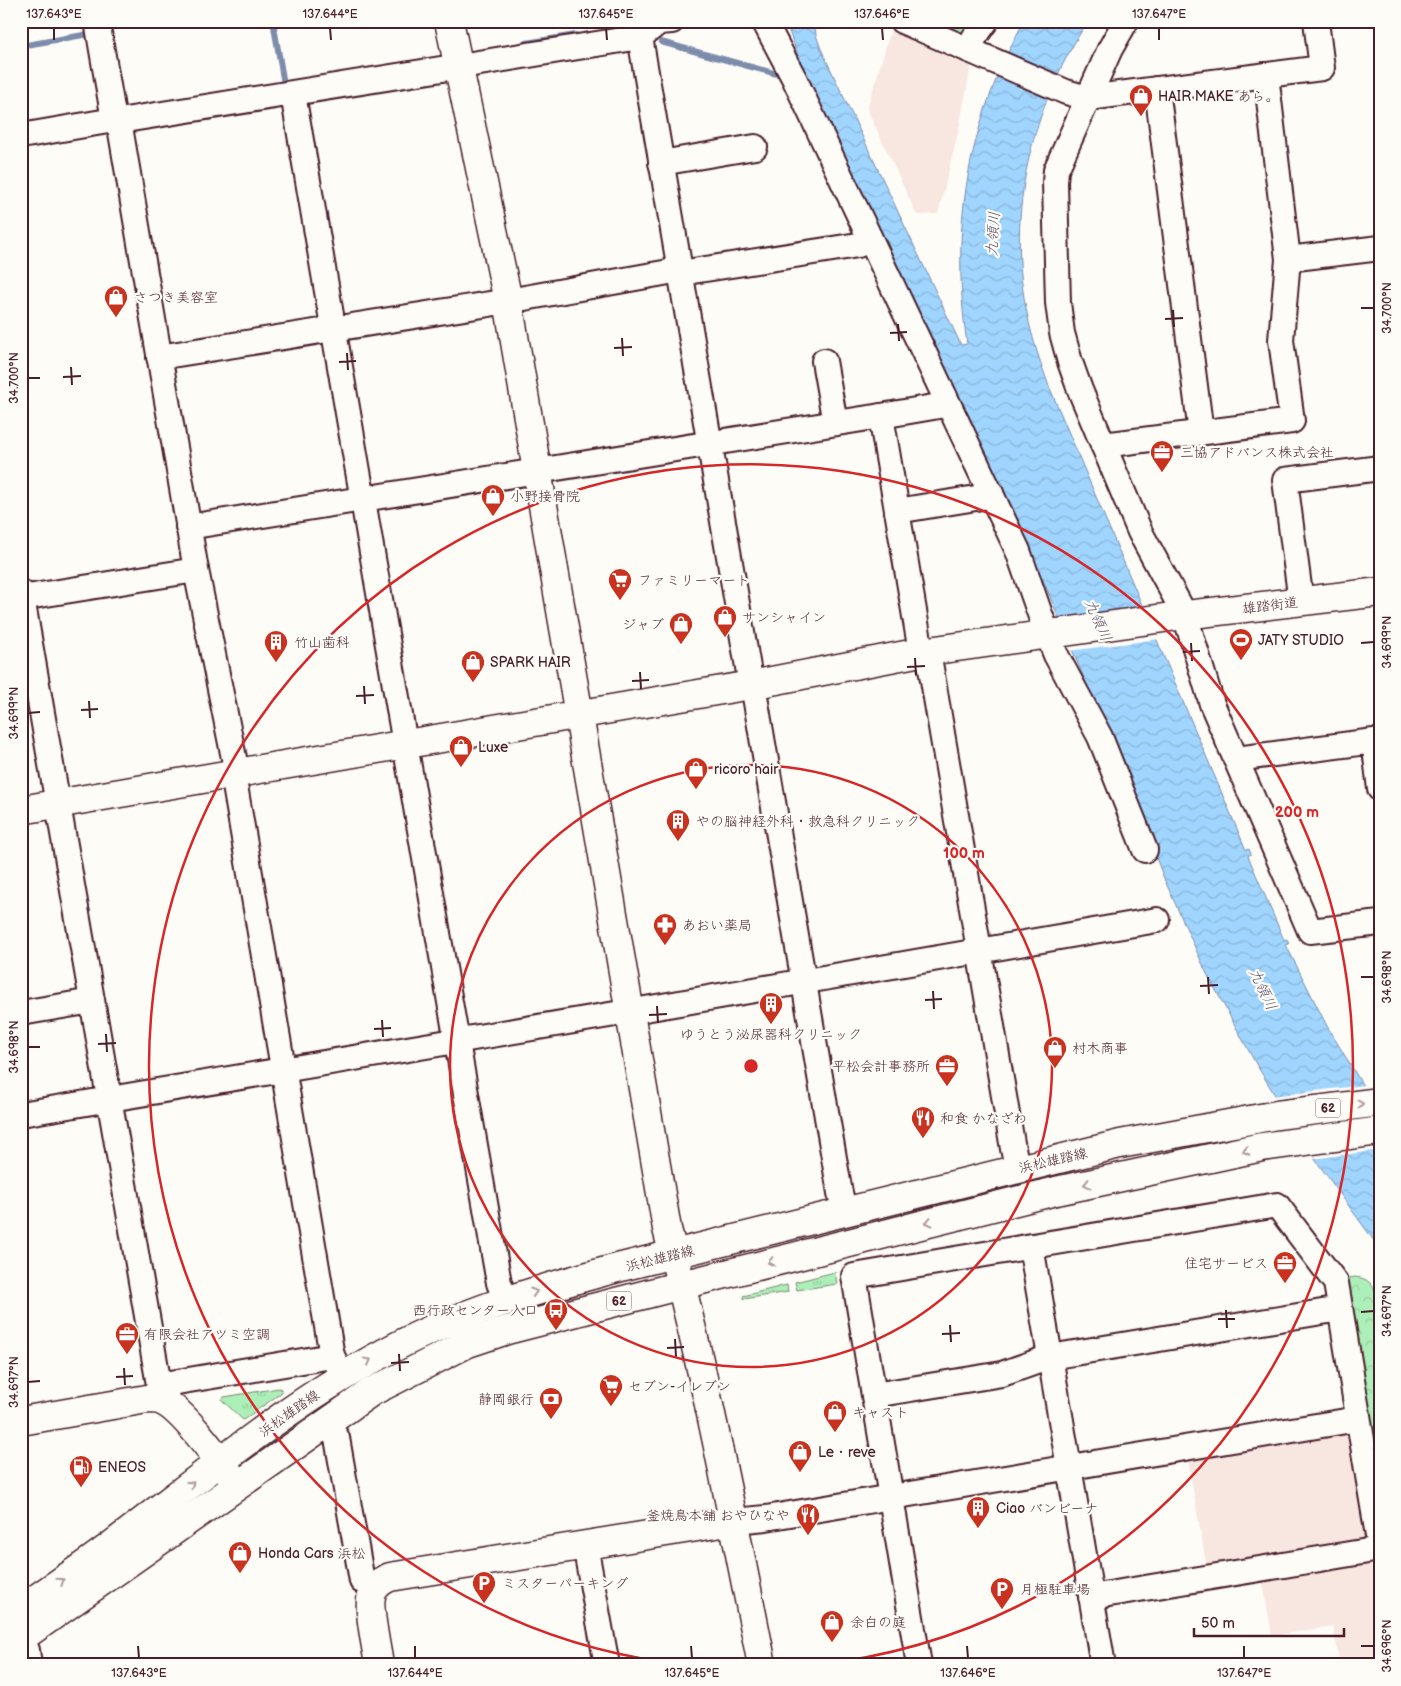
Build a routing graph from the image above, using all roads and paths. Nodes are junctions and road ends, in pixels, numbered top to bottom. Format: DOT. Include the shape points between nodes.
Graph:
graph roads {
  1 [pos="97,21"];
  2 [pos="449,21"];
  3 [pos="672,21"];
  4 [pos="764,21"];
  5 [pos="902,21"];
  6 [pos="986,21"];
  7 [pos="1126,21"];
  8 [pos="1316,21"];
  9 [pos="640,37"];
  10 [pos="979,55"];
  11 [pos="458,67"];
  12 [pos="1266,75"];
  13 [pos="1157,89"];
  14 [pos="293,94"];
  15 [pos="1077,95"];
  16 [pos="117,120"];
  17 [pos="21,136"];
  18 [pos="755,147"];
  19 [pos="661,163"];
  20 [pos="870,239"];
  21 [pos="1380,248"];
  22 [pos="1288,260"];
  23 [pos="680,271"];
  24 [pos="508,301"];
  25 [pos="334,329"];
  26 [pos="159,357"];
  27 [pos="824,361"];
  28 [pos="947,402"];
  29 [pos="881,416"];
  30 [pos="835,423"];
  31 [pos="1201,433"];
  32 [pos="709,443"];
  33 [pos="1103,445"];
  34 [pos="1380,468"];
  35 [pos="537,471"];
  36 [pos="990,493"];
  37 [pos="363,499"];
  38 [pos="897,511"];
  39 [pos="188,528"];
  40 [pos="196,570"];
  41 [pos="1380,592"];
  42 [pos="22,596"];
  43 [pos="1301,602"];
  44 [pos="1173,617"];
  45 [pos="1051,634"];
  46 [pos="924,652"];
  47 [pos="752,685"];
  48 [pos="579,715"];
  49 [pos="404,744"];
  50 [pos="1236,759"];
  51 [pos="235,773"];
  52 [pos="1380,789"];
  53 [pos="57,804"];
  54 [pos="21,810"];
  55 [pos="1145,850"];
  56 [pos="1157,920"];
  57 [pos="1380,923"];
  58 [pos="979,951"];
  59 [pos="804,981"];
  60 [pos="92,1001"];
  61 [pos="630,1011"];
  62 [pos="21,1013"];
  63 [pos="457,1041"];
  64 [pos="283,1070"];
  65 [pos="109,1100"];
  66 [pos="1380,1102"];
  67 [pos="21,1114"];
  68 [pos="1380,1131"];
  69 [pos="1018,1168"];
  70 [pos="845,1212"];
  71 [pos="1031,1246"];
  72 [pos="674,1254"];
  73 [pos="682,1285"];
  74 [pos="506,1301"];
  75 [pos="1340,1309"];
  76 [pos="1050,1357"];
  77 [pos="338,1366"];
  78 [pos="158,1392"];
  79 [pos="874,1395"];
  80 [pos="1358,1420"];
  81 [pos="21,1421"];
  82 [pos="334,1434"];
  83 [pos="220,1463"];
  84 [pos="1069,1468"];
  85 [pos="238,1485"];
  86 [pos="891,1498"];
  87 [pos="734,1521"];
  88 [pos="585,1545"];
  89 [pos="1380,1549"];
  90 [pos="362,1581"];
  91 [pos="1091,1597"];
  92 [pos="21,1609"];
  93 [pos="26,1651"];
  94 [pos="379,1665"];
  95 [pos="607,1665"];
  96 [pos="762,1665"];
  97 [pos="919,1665"];
  98 [pos="1103,1665"];
  1 -- 16 [label="street"];
  2 -- 11 [label="street"];
  3 -- 9 [label="street" via="660,22"];
  4 -- 20 [label="street"];
  5 -- 10 [label="street"];
  6 -- 10 [label="street" via="974,38"];
  7 -- 15 [label="street"];
  8 -- 12 [label="street" via="1322,68"];
  9 -- 11 [label="street"];
  9 -- 19 [label="street"];
  10 -- 15 [label="street"];
  11 -- 14 [label="street"];
  11 -- 24 [label="street"];
  12 -- 13 [label="street"];
  12 -- 22 [label="street"];
  13 -- 15 [label="street"];
  13 -- 31 [label="street"];
  14 -- 16 [label="street"];
  14 -- 25 [label="street"];
  15 -- 33 [label="street" via="1056,170 1056,273 1060,318 1070,362"];
  16 -- 17 [label="street"];
  16 -- 26 [label="street"];
  18 -- 19 [label="street"];
  19 -- 23 [label="street"];
  20 -- 23 [label="street" via="858,245"];
  20 -- 28 [label="street"];
  21 -- 22 [label="street"];
  22 -- 31 [label="street" via="1281,340 1292,421"];
  23 -- 24 [label="street"];
  23 -- 32 [label="street"];
  24 -- 25 [label="street"];
  24 -- 35 [label="street"];
  25 -- 26 [label="street"];
  25 -- 37 [label="street"];
  26 -- 39 [label="street"];
  27 -- 30 [label="street"];
  28 -- 29 [label="street"];
  28 -- 36 [label="street"];
  29 -- 30 [label="street"];
  29 -- 38 [label="street"];
  30 -- 32 [label="street"];
  31 -- 33 [label="street"];
  32 -- 35 [label="street"];
  32 -- 47 [label="street"];
  33 -- 44 [label="street"];
  34 -- 43 [label="street" via="1286,480"];
  35 -- 37 [label="street"];
  35 -- 48 [label="street"];
  36 -- 38 [label="street"];
  36 -- 45 [label="street" via="1018,551"];
  37 -- 39 [label="street"];
  37 -- 49 [label="street"];
  38 -- 46 [label="street"];
  39 -- 40 [label="street"];
  40 -- 42 [label="street"];
  40 -- 51 [label="street"];
  41 -- 43 [label="street, 雄踏街道"];
  42 -- 53 [label="street"];
  43 -- 44 [label="street, 雄踏街道"];
  44 -- 45 [label="street, 雄踏街道"];
  44 -- 50 [label="street"];
  45 -- 46 [label="street, 雄踏街道"];
  45 -- 55 [label="street" via="1061,667 1100,737"];
  46 -- 47 [label="street, 雄踏街道"];
  46 -- 58 [label="street"];
  47 -- 48 [label="street, 雄踏街道"];
  47 -- 59 [label="street"];
  48 -- 49 [label="street, 雄踏街道"];
  48 -- 61 [label="street"];
  49 -- 51 [label="street, 雄踏街道"];
  49 -- 63 [label="street"];
  50 -- 52 [label="street" via="1374,741"];
  50 -- 57 [label="street" via="1310,931"];
  51 -- 53 [label="street, 雄踏街道"];
  51 -- 64 [label="street"];
  53 -- 54 [label="street, 雄踏街道"];
  53 -- 60 [label="street"];
  56 -- 58 [label="street"];
  58 -- 59 [label="street"];
  58 -- 69 [label="street"];
  59 -- 61 [label="street"];
  59 -- 70 [label="street"];
  60 -- 62 [label="street"];
  60 -- 65 [label="street"];
  61 -- 63 [label="street"];
  61 -- 72 [label="street"];
  63 -- 64 [label="street"];
  63 -- 74 [label="street" via="499,1282"];
  64 -- 65 [label="street"];
  64 -- 77 [label="street"];
  65 -- 67 [label="street"];
  65 -- 78 [label="street"];
  69 -- 66 [label="street, 浜松雄踏線 / 62, one-way" via="1129,1142 1277,1115"];
  68 -- 73 [label="street, 62, one-way" via="1246,1150 1056,1191"];
  69 -- 70 [label="street, 浜松雄踏線 / 62"];
  70 -- 72 [label="street, 浜松雄踏線 / 62"];
  71 -- 75 [label="street" via="1277,1205 1336,1283"];
  71 -- 76 [label="street"];
  71 -- 79 [label="street" via="854,1276"];
  72 -- 73 [label="street"];
  74 -- 72 [label="street, 浜松雄踏線 / 62, one-way"];
  73 -- 85 [label="street, 62" via="468,1343 371,1392"];
  73 -- 87 [label="street"];
  77 -- 74 [label="street, 浜松雄踏線 / 62, one-way"];
  75 -- 76 [label="street"];
  75 -- 80 [label="street"];
  76 -- 79 [label="street" via="1002,1374"];
  76 -- 84 [label="street"];
  77 -- 78 [label="street"];
  77 -- 83 [label="street, 浜松雄踏線 / 62" via="292,1409"];
  78 -- 81 [label="street" via="147,1399"];
  78 -- 83 [label="street"];
  79 -- 86 [label="street"];
  80 -- 84 [label="street"];
  80 -- 89 [label="street"];
  82 -- 90 [label="street"];
  83 -- 85 [label="street"];
  92 -- 83 [label="street, 浜松雄踏線 / 62, one-way"];
  84 -- 86 [label="street"];
  84 -- 91 [label="street"];
  85 -- 93 [label="street, 62"];
  86 -- 87 [label="street"];
  86 -- 97 [label="street"];
  87 -- 88 [label="street"];
  87 -- 96 [label="street"];
  88 -- 94 [label="street" via="390,1576 379,1582 372,1592 370,1604"];
  88 -- 95 [label="street"];
  89 -- 91 [label="street"];
  91 -- 98 [label="street"];
}
